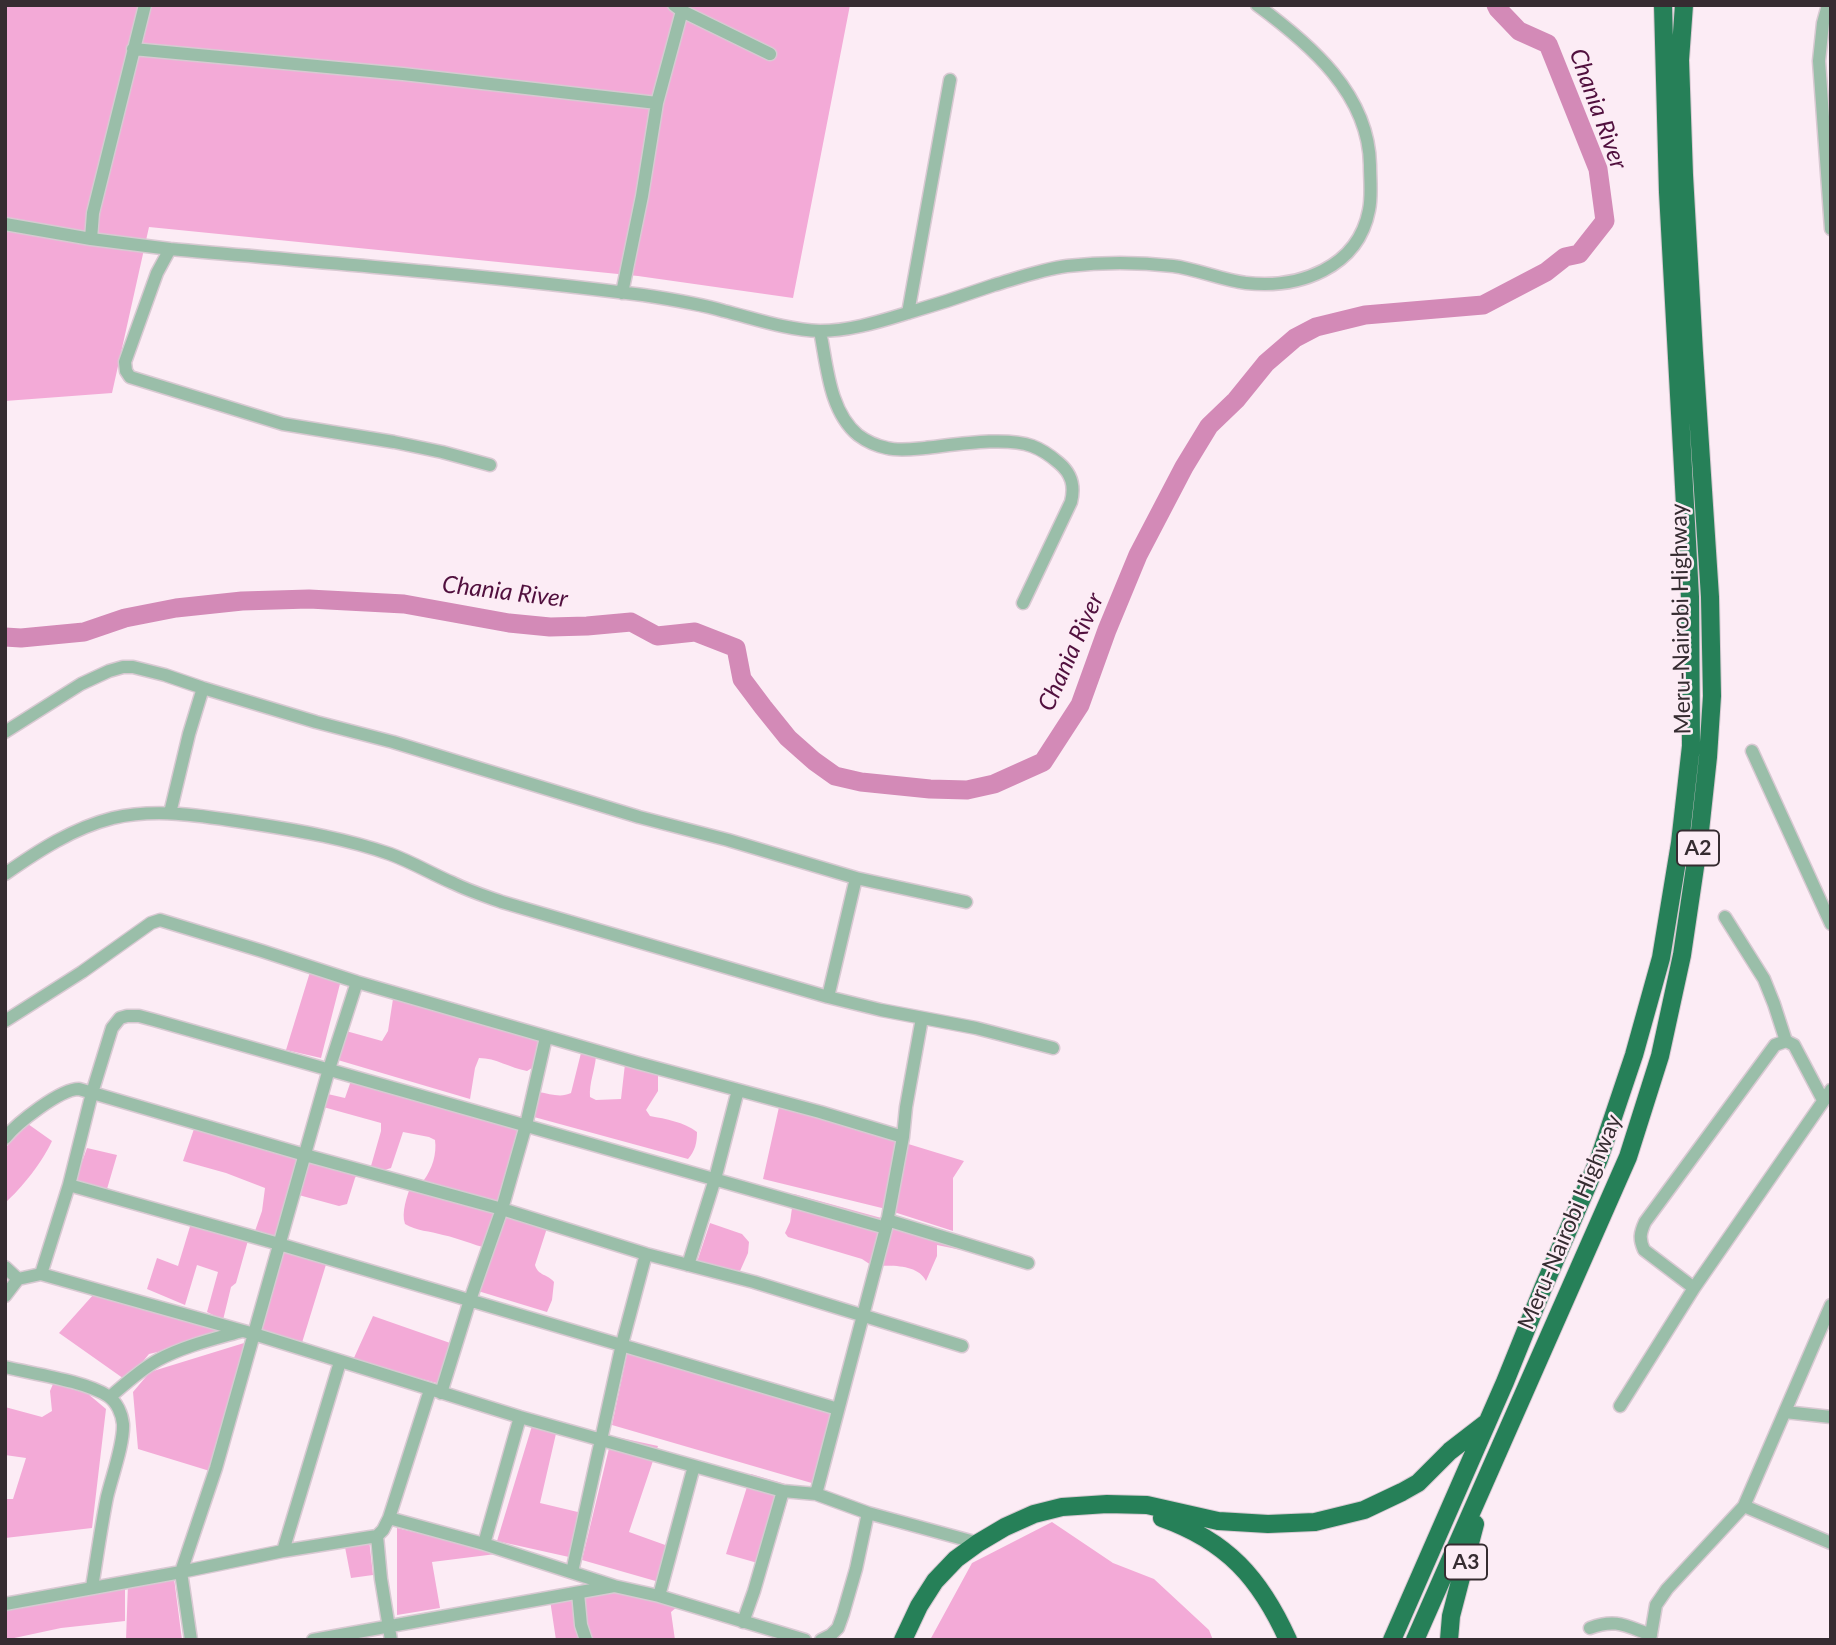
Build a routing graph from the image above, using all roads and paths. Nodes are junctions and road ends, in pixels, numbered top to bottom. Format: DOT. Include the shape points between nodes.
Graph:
graph roads {
  1 [pos="145,5"];
  2 [pos="1257,5"];
  3 [pos="1663,5"];
  4 [pos="1685,5"];
  5 [pos="1828,5"];
  6 [pos="678,8"];
  7 [pos="133,49"];
  8 [pos="770,54"];
  9 [pos="950,80"];
  10 [pos="657,103"];
  11 [pos="5,224"];
  12 [pos="1831,229"];
  13 [pos="91,240"];
  14 [pos="170,249"];
  15 [pos="622,293"];
  16 [pos="908,313"];
  17 [pos="820,331"];
  18 [pos="490,465"];
  19 [pos="1023,603"];
  20 [pos="203,688"];
  21 [pos="5,732"];
  22 [pos="1752,751"];
  23 [pos="170,813"];
  24 [pos="5,874"];
  25 [pos="856,878"];
  26 [pos="966,902"];
  27 [pos="1725,917"];
  28 [pos="1831,924"];
  29 [pos="357,982"];
  30 [pos="828,997"];
  31 [pos="922,1017"];
  32 [pos="5,1021"];
  33 [pos="546,1037"];
  34 [pos="1786,1041"];
  35 [pos="1053,1048"];
  36 [pos="329,1069"];
  37 [pos="738,1090"];
  38 [pos="92,1093"];
  39 [pos="1827,1095"];
  40 [pos="10,1123"];
  41 [pos="526,1125"];
  42 [pos="903,1137"];
  43 [pos="5,1138"];
  44 [pos="305,1155"];
  45 [pos="715,1179"];
  46 [pos="69,1185"];
  47 [pos="502,1209"];
  48 [pos="887,1224"];
  49 [pos="279,1244"];
  50 [pos="646,1254"];
  51 [pos="1028,1263"];
  52 [pos="688,1265"];
  53 [pos="5,1267"];
  54 [pos="41,1274"];
  55 [pos="18,1279"];
  56 [pos="1694,1288"];
  57 [pos="5,1296"];
  58 [pos="470,1300"];
  59 [pos="1831,1305"];
  60 [pos="862,1316"];
  61 [pos="248,1333"];
  62 [pos="622,1344"];
  63 [pos="962,1346"];
  64 [pos="340,1362"];
  65 [pos="5,1367"];
  66 [pos="435,1391"];
  67 [pos="110,1397"];
  68 [pos="1620,1406"];
  69 [pos="838,1409"];
  70 [pos="1785,1412"];
  71 [pos="520,1417"];
  72 [pos="1831,1417"];
  73 [pos="1488,1421"];
  74 [pos="601,1440"];
  75 [pos="694,1466"];
  76 [pos="1484,1483"];
  77 [pos="783,1491"];
  78 [pos="816,1494"];
  79 [pos="1107,1504"];
  80 [pos="1744,1506"];
  81 [pos="868,1513"];
  82 [pos="389,1518"];
  83 [pos="377,1536"];
  84 [pos="978,1543"];
  85 [pos="484,1544"];
  86 [pos="1831,1544"];
  87 [pos="283,1551"];
  88 [pos="181,1572"];
  89 [pos="572,1572"];
  90 [pos="614,1586"];
  91 [pos="92,1587"];
  92 [pos="578,1594"];
  93 [pos="659,1596"];
  94 [pos="5,1604"];
  95 [pos="743,1622"];
  96 [pos="388,1626"];
  97 [pos="1590,1629"];
  98 [pos="1651,1638"];
  99 [pos="191,1640"];
  100 [pos="313,1640"];
  101 [pos="391,1640"];
  102 [pos="586,1640"];
  103 [pos="805,1640"];
  104 [pos="821,1640"];
  105 [pos="903,1640"];
  106 [pos="1289,1640"];
  107 [pos="1392,1640"];
  108 [pos="1415,1640"];
  109 [pos="1449,1640"];
  1 -- 7 [label="street"];
  2 -- 16 [label="street" via="1321,59 1347,92 1363,123 1370,159 1370,208 1361,237 1342,259 1314,276 1279,284 1245,283 1175,266 1065,267"];
  3 -- 73 [label="highway, Meru-Nairobi Highway / A2" via="1668,192 1690,597 1691,746 1680,843 1661,958 1634,1055 1599,1159"];
  4 -- 76 [label="highway, Meru-Nairobi Highway / A2" via="1680,60 1684,162 1712,671 1699,840 1682,955 1660,1056 1628,1157"];
  5 -- 12 [label="street" via="1819,61"];
  6 -- 8 [label="street"];
  6 -- 10 [label="street"];
  7 -- 10 [label="street"];
  7 -- 13 [label="street" via="93,213"];
  9 -- 16 [label="street"];
  10 -- 15 [label="street"];
  11 -- 13 [label="street"];
  13 -- 14 [label="street"];
  14 -- 15 [label="street"];
  14 -- 18 [label="street" via="125,362 130,377 283,424 394,442"];
  15 -- 17 [label="street"];
  16 -- 17 [label="street"];
  17 -- 19 [label="street" via="839,409 856,434 869,442 908,449 1013,442 1047,453 1065,468 1073,485 1071,502"];
  20 -- 21 [label="street" via="145,669 123,667 80,684"];
  20 -- 23 [label="street"];
  20 -- 25 [label="street"];
  22 -- 28 [label="street"];
  23 -- 24 [label="street" via="113,818 85,828"];
  23 -- 30 [label="street" via="355,843 474,893"];
  25 -- 26 [label="street"];
  25 -- 30 [label="street"];
  27 -- 34 [label="street" via="1763,979"];
  29 -- 32 [label="street" via="160,920"];
  29 -- 33 [label="street"];
  29 -- 36 [label="street"];
  30 -- 31 [label="street"];
  31 -- 35 [label="street"];
  31 -- 42 [label="street"];
  33 -- 37 [label="street"];
  33 -- 41 [label="street"];
  34 -- 39 [label="street" via="1794,1045"];
  34 -- 56 [label="street" via="1775,1045 1641,1230 1644,1250"];
  36 -- 38 [label="street" via="133,1015 120,1018 112,1028"];
  36 -- 41 [label="street"];
  36 -- 44 [label="street"];
  37 -- 42 [label="street"];
  37 -- 45 [label="street"];
  38 -- 40 [label="street" via="68,1091"];
  38 -- 44 [label="street"];
  38 -- 46 [label="street"];
  39 -- 56 [label="street"];
  40 -- 43 [label="street"];
  41 -- 45 [label="street"];
  41 -- 47 [label="street"];
  42 -- 48 [label="street"];
  44 -- 47 [label="street"];
  44 -- 49 [label="street"];
  45 -- 48 [label="street"];
  45 -- 52 [label="street"];
  46 -- 49 [label="street"];
  46 -- 54 [label="street"];
  47 -- 50 [label="street"];
  47 -- 58 [label="street"];
  48 -- 51 [label="street"];
  48 -- 60 [label="street"];
  49 -- 58 [label="street"];
  49 -- 61 [label="street"];
  50 -- 52 [label="street"];
  50 -- 62 [label="street"];
  52 -- 60 [label="street"];
  53 -- 55 [label="street"];
  54 -- 55 [label="street"];
  54 -- 61 [label="street"];
  55 -- 57 [label="street"];
  56 -- 68 [label="street"];
  58 -- 62 [label="street"];
  58 -- 66 [label="street"];
  59 -- 70 [label="street"];
  60 -- 63 [label="street"];
  60 -- 69 [label="street"];
  61 -- 64 [label="street"];
  61 -- 67 [label="street" via="160,1359"];
  61 -- 88 [label="street" via="216,1468"];
  62 -- 69 [label="street"];
  62 -- 74 [label="street"];
  64 -- 66 [label="street"];
  64 -- 87 [label="street"];
  65 -- 67 [label="street"];
  66 -- 71 [label="street"];
  66 -- 82 [label="street"];
  67 -- 91 [label="street" via="122,1418 123,1435"];
  69 -- 78 [label="street"];
  70 -- 72 [label="street"];
  70 -- 80 [label="street"];
  71 -- 74 [label="street"];
  71 -- 85 [label="street"];
  73 -- 79 [label="highway" via="1402,1492 1364,1510 1315,1522 1218,1521 1147,1505"];
  73 -- 107 [label="highway, Meru-Nairobi Highway / A2"];
  74 -- 75 [label="street"];
  74 -- 89 [label="street"];
  75 -- 77 [label="street"];
  75 -- 93 [label="street"];
  76 -- 108 [label="highway, Meru-Nairobi Highway / A2"];
  76 -- 109 [label="highway, A3"];
  77 -- 78 [label="street"];
  77 -- 95 [label="street"];
  78 -- 81 [label="street"];
  79 -- 84 [label="highway" via="1034,1514"];
  79 -- 106 [label="highway" via="1147,1512 1212,1541 1238,1562 1259,1588"];
  80 -- 86 [label="street"];
  80 -- 98 [label="street" via="1667,1589 1656,1605"];
  81 -- 84 [label="street"];
  81 -- 104 [label="street" via="838,1628"];
  82 -- 83 [label="street"];
  82 -- 85 [label="street"];
  83 -- 87 [label="street"];
  83 -- 96 [label="street"];
  84 -- 105 [label="highway" via="935,1581"];
  85 -- 89 [label="street"];
  87 -- 88 [label="street"];
  88 -- 91 [label="street"];
  88 -- 99 [label="street"];
  89 -- 90 [label="street"];
  90 -- 92 [label="street"];
  90 -- 93 [label="street"];
  91 -- 94 [label="street"];
  92 -- 96 [label="street"];
  92 -- 102 [label="street"];
  93 -- 95 [label="street"];
  95 -- 103 [label="street"];
  96 -- 100 [label="street"];
  96 -- 101 [label="street"];
  97 -- 98 [label="street" via="1615,1623"];
}
